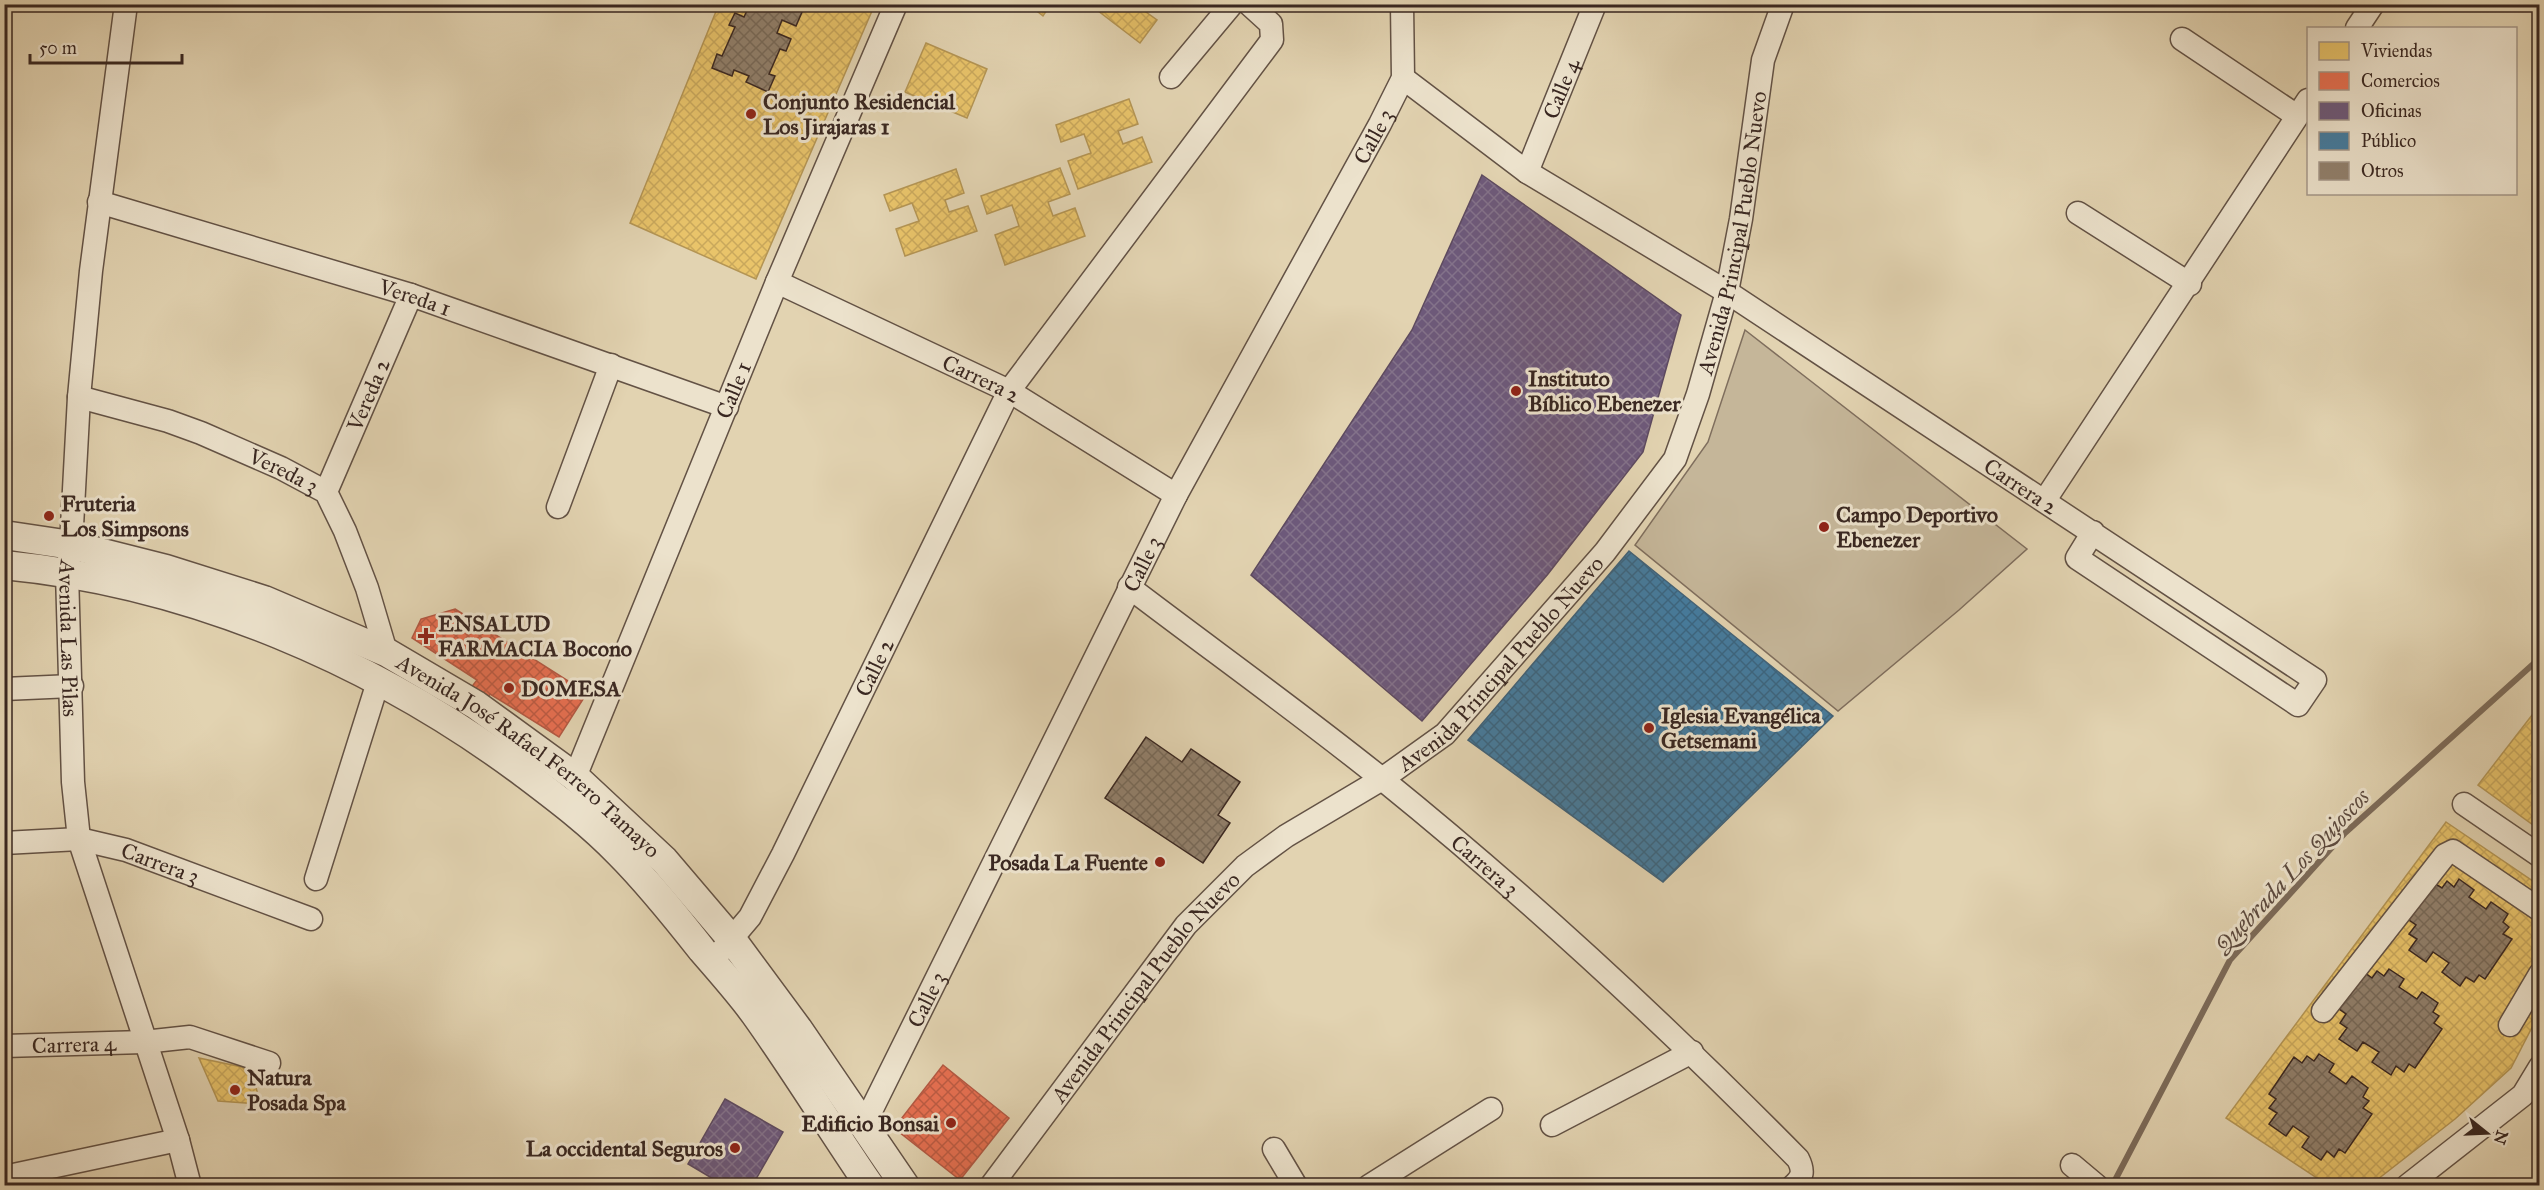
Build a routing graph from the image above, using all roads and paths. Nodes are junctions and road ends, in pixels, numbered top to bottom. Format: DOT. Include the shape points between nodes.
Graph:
graph roads {
  1 [pos="126,4"];
  2 [pos="896,4"];
  3 [pos="1232,4"];
  4 [pos="1249,4"];
  5 [pos="1402,4"];
  6 [pos="1595,4"];
  7 [pos="1783,4"];
  8 [pos="2373,4"];
  9 [pos="2358,27"];
  10 [pos="2182,39"];
  11 [pos="1171,77"];
  12 [pos="1403,78"];
  13 [pos="2303,108"];
  14 [pos="1527,172"];
  15 [pos="99,202"];
  16 [pos="2078,213"];
  17 [pos="777,282"];
  18 [pos="2190,284"];
  19 [pos="1727,292"];
  20 [pos="411,295"];
  21 [pos="611,365"];
  22 [pos="1009,391"];
  23 [pos="79,396"];
  24 [pos="727,407"];
  25 [pos="326,492"];
  26 [pos="1176,495"];
  27 [pos="2045,500"];
  28 [pos="558,507"];
  29 [pos="2093,532"];
  30 [pos="4,536"];
  31 [pos="71,545"];
  32 [pos="4,565"];
  33 [pos="67,573"];
  34 [pos="1129,587"];
  35 [pos="386,652"];
  36 [pos="378,681"];
  37 [pos="72,686"];
  38 [pos="4,689"];
  39 [pos="575,777"];
  40 [pos="1382,779"];
  41 [pos="2464,804"];
  42 [pos="79,839"];
  43 [pos="4,843"];
  44 [pos="2540,856"];
  45 [pos="316,879"];
  46 [pos="2540,909"];
  47 [pos="311,920"];
  48 [pos="733,941"];
  49 [pos="711,960"];
  50 [pos="2540,974"];
  51 [pos="2323,1011"];
  52 [pos="2510,1025"];
  53 [pos="144,1042"];
  54 [pos="4,1046"];
  55 [pos="1692,1052"];
  56 [pos="269,1063"];
  57 [pos="2540,1067"];
  58 [pos="1491,1109"];
  59 [pos="865,1123"];
  60 [pos="1552,1125"];
  61 [pos="178,1140"];
  62 [pos="1274,1149"];
  63 [pos="2072,1165"];
  64 [pos="4,1177"];
  65 [pos="1797,1182"];
  66 [pos="190,1185"];
  67 [pos="870,1185"];
  68 [pos="905,1185"];
  69 [pos="991,1185"];
  70 [pos="1296,1185"];
  71 [pos="1369,1185"];
  72 [pos="2097,1185"];
  73 [pos="2407,1185"];
  1 -- 15 [label="street, Avenida Las Pilas"];
  2 -- 17 [label="street, Calle 1"];
  3 -- 11 [label="street"];
  4 -- 22 [label="street, Calle 2" via="1271,24 1272,40"];
  5 -- 12 [label="street, Calle 3"];
  6 -- 14 [label="street, Calle 4"];
  7 -- 19 [label="street, Avenida Principal Pueblo Nuevo" via="1763,60"];
  8 -- 9 [label="street"];
  10 -- 13 [label="street"];
  12 -- 14 [label="street, Carrera 2"];
  12 -- 26 [label="street, Calle 3"];
  13 -- 18 [label="street"];
  14 -- 19 [label="street, Carrera 2"];
  15 -- 20 [label="street, Vereda 1"];
  15 -- 23 [label="street, Avenida Las Pilas"];
  16 -- 18 [label="street"];
  17 -- 22 [label="street, Carrera 2"];
  17 -- 24 [label="street, Calle 1"];
  18 -- 27 [label="street"];
  19 -- 27 [label="street, Carrera 2"];
  19 -- 40 [label="street, Avenida Principal Pueblo Nuevo" via="1675,459 1605,552 1460,719"];
  20 -- 21 [label="street, Vereda 1"];
  20 -- 25 [label="street, Vereda 2"];
  21 -- 24 [label="street, Vereda 1"];
  21 -- 28 [label="street"];
  22 -- 26 [label="street, Carrera 2"];
  22 -- 48 [label="street, Calle 2" via="783,854"];
  23 -- 25 [label="street, Vereda 3" via="201,433"];
  23 -- 31 [label="street, Avenida Las Pilas"];
  24 -- 39 [label="street, Calle 1"];
  25 -- 35 [label="street, Vereda 3" via="367,588"];
  26 -- 34 [label="street, Calle 3"];
  27 -- 29 [label="street, Carrera 2"];
  29 -- 29 [label="street, Carrera 2" via="2077,558 2298,705 2315,680"];
  30 -- 31 [label="street, Avenida José Rafael Ferrero Tamayo"];
  31 -- 33 [label="street, Avenida Las Pilas"];
  31 -- 35 [label="street, Avenida José Rafael Ferrero Tamayo" via="264,600"];
  32 -- 33 [label="street, Avenida José Rafael Ferrero Tamayo"];
  33 -- 36 [label="street, Avenida José Rafael Ferrero Tamayo" via="118,583 224,614 322,653"];
  33 -- 37 [label="street, Avenida Las Pilas"];
  34 -- 40 [label="street, Carrera 3"];
  34 -- 59 [label="street, Calle 3"];
  35 -- 39 [label="street, Avenida José Rafael Ferrero Tamayo" via="476,705"];
  36 -- 45 [label="street"];
  36 -- 49 [label="street, Avenida José Rafael Ferrero Tamayo" via="487,745 567,805 619,853"];
  37 -- 38 [label="street"];
  37 -- 42 [label="street, Avenida Las Pilas" via="73,782"];
  39 -- 48 [label="street, Avenida José Rafael Ferrero Tamayo" via="664,860"];
  40 -- 55 [label="street, Carrera 3" via="1489,869"];
  40 -- 69 [label="street, Avenida Principal Pueblo Nuevo" via="1286,836 1245,866 1186,925"];
  41 -- 44 [label="street"];
  42 -- 43 [label="street, Carrera 3"];
  42 -- 47 [label="street, Carrera 3" via="126,850"];
  42 -- 53 [label="street, Avenida Las Pilas"];
  46 -- 51 [label="street" via="2453,851 2445,855"];
  48 -- 49 [label="street, Calle 2"];
  48 -- 59 [label="street, Avenida José Rafael Ferrero Tamayo"];
  49 -- 67 [label="street, Avenida José Rafael Ferrero Tamayo" via="754,1013"];
  50 -- 52 [label="street"];
  53 -- 54 [label="street, Carrera 4"];
  53 -- 56 [label="street, Carrera 4" via="190,1037"];
  53 -- 61 [label="street, Avenida Las Pilas"];
  55 -- 60 [label="street"];
  55 -- 65 [label="street, Carrera 3" via="1798,1159 1802,1173"];
  57 -- 73 [label="street" via="2523,1095"];
  58 -- 71 [label="street"];
  59 -- 68 [label="street, Avenida José Rafael Ferrero Tamayo"];
  61 -- 64 [label="street"];
  61 -- 66 [label="street, Avenida Las Pilas"];
  62 -- 70 [label="street"];
  63 -- 72 [label="street"];
}
